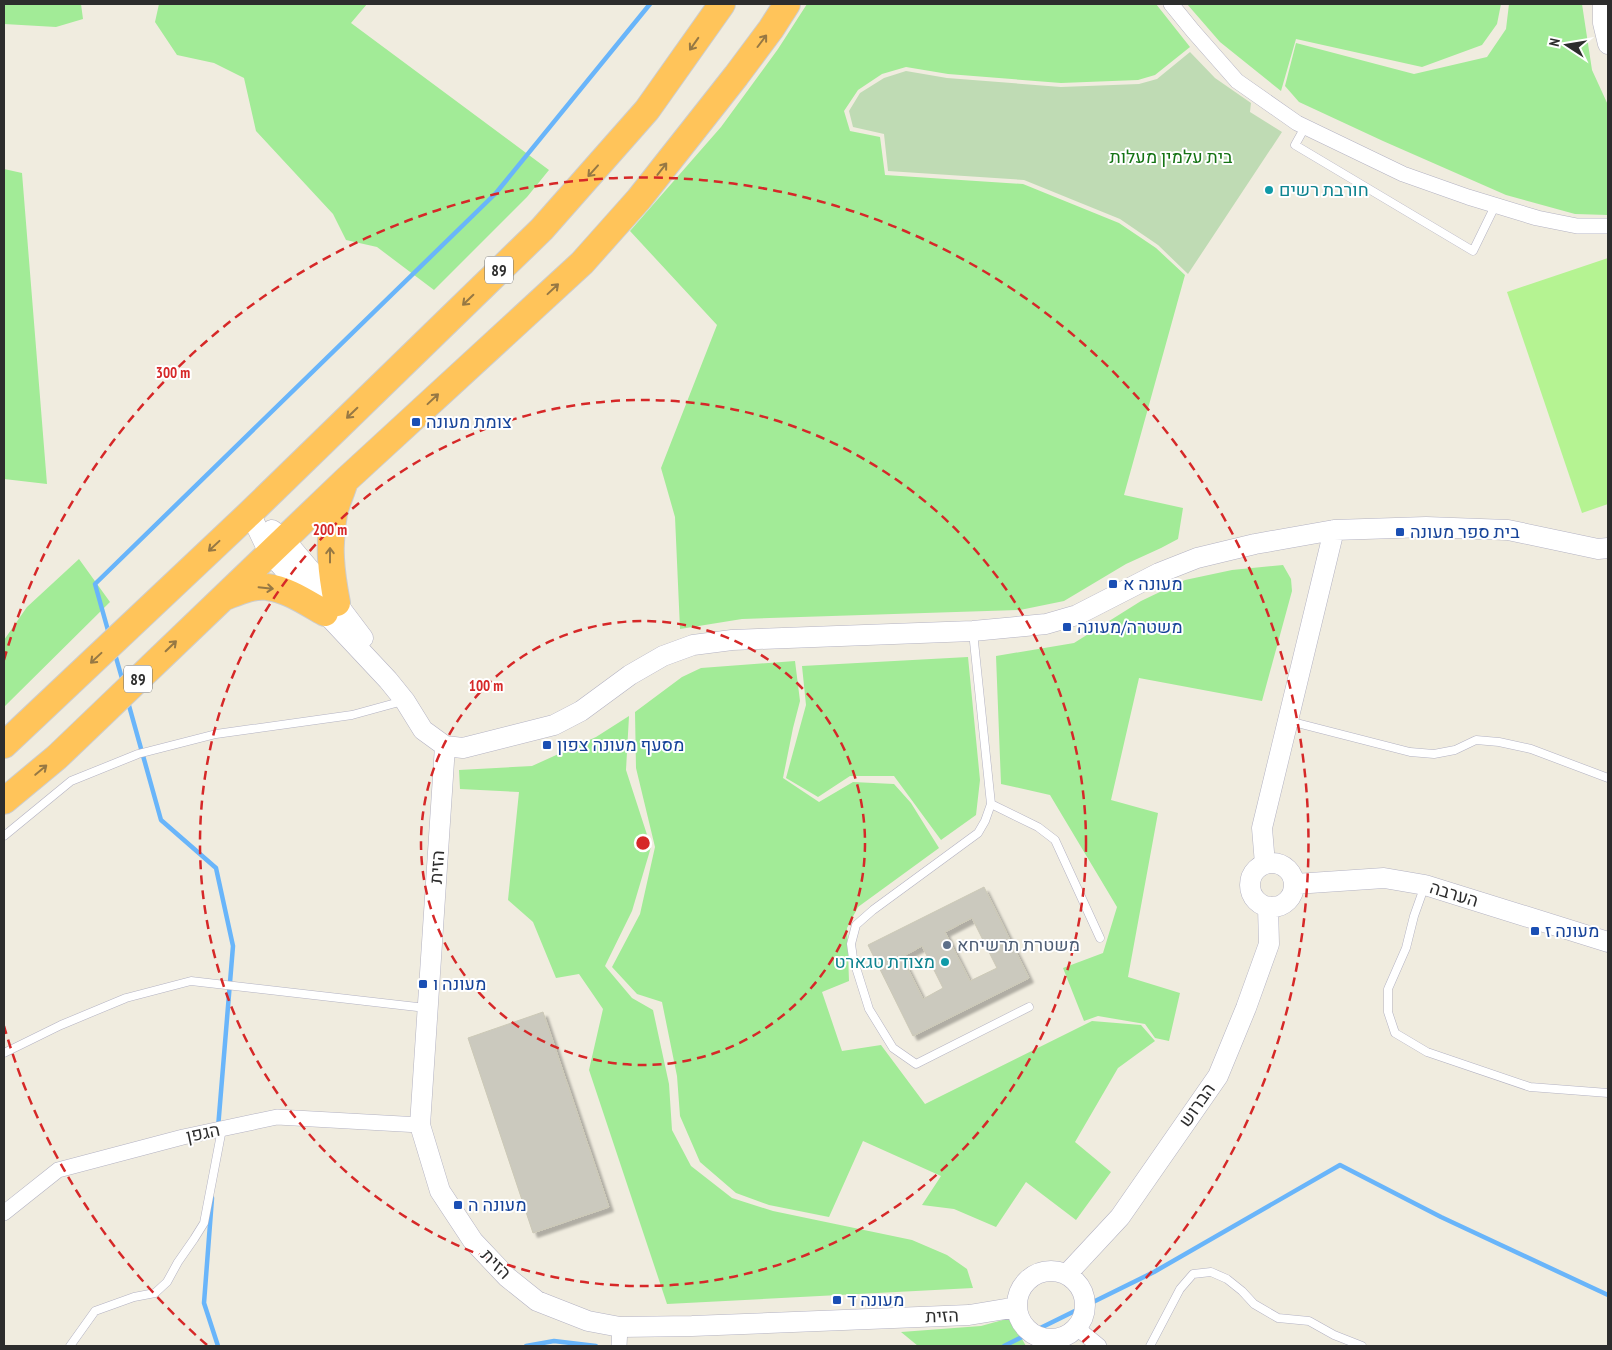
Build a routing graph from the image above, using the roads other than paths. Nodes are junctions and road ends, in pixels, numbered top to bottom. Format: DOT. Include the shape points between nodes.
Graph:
graph roads {
  1 [pos="722,4"];
  2 [pos="787,4"];
  3 [pos="1171,4"];
  4 [pos="1603,4"];
  5 [pos="1608,44"];
  6 [pos="1305,127"];
  7 [pos="1495,206"];
  8 [pos="1608,226"];
  9 [pos="346,480"];
  10 [pos="250,513"];
  11 [pos="1334,530"];
  12 [pos="277,546"];
  13 [pos="1608,548"];
  14 [pos="220,599"];
  15 [pos="331,608"];
  16 [pos="973,631"];
  17 [pos="405,701"];
  18 [pos="1288,721"];
  19 [pos="4,745"];
  20 [pos="445,746"];
  21 [pos="1608,778"];
  22 [pos="4,801"];
  23 [pos="992,804"];
  24 [pos="4,836"];
  25 [pos="1265,864"];
  26 [pos="1295,884"];
  27 [pos="1425,885"];
  28 [pos="1268,907"];
  29 [pos="1100,938"];
  30 [pos="1608,942"];
  31 [pos="1029,1007"];
  32 [pos="428,1008"];
  33 [pos="4,1053"];
  34 [pos="1608,1093"];
  35 [pos="420,1125"];
  36 [pos="222,1129"];
  37 [pos="4,1213"];
  38 [pos="1067,1274"];
  39 [pos="1017,1307"];
  40 [pos="1077,1328"];
  41 [pos="619,1336"];
  42 [pos="70,1346"];
  43 [pos="1099,1346"];
  44 [pos="1150,1346"];
  45 [pos="1362,1346"];
  1 -- 10 [label="highway, 89, one-way" via="648,110 542,229"];
  9 -- 2 [label="highway, 89, one-way" via="582,263 639,199 736,76"];
  3 -- 6 [label="street" via="1238,81"];
  4 -- 5 [label="main road"];
  6 -- 7 [label="street" via="1403,174"];
  6 -- 7 [label="lane" via="1295,145 1474,251"];
  7 -- 8 [label="street" via="1577,226"];
  9 -- 12 [label="highway, 89"];
  15 -- 9 [label="highway, one-way" via="330,539 334,512"];
  10 -- 12 [label="main road"];
  10 -- 19 [label="highway, 89, one-way"];
  11 -- 13 [label="main road" via="1508,530 1598,549"];
  11 -- 16 [label="main road" via="1197,558 1159,573 1077,615 1046,624"];
  11 -- 18 [label="main road"];
  12 -- 14 [label="highway, 89"];
  12 -- 15 [label="main road"];
  14 -- 15 [label="highway, one-way" via="245,589 267,586"];
  22 -- 14 [label="highway, 89, one-way" via="57,757"];
  15 -- 17 [label="main road"];
  16 -- 20 [label="main road" via="732,640 693,645 663,656 630,675 581,711 554,725 463,748"];
  16 -- 23 [label="lane"];
  17 -- 20 [label="main road" via="423,730"];
  17 -- 24 [label="lane" via="352,715 216,734 138,754 71,780"];
  18 -- 21 [label="lane" via="1410,752 1434,754 1455,750 1476,740 1499,742 1530,749"];
  18 -- 25 [label="main road" via="1262,828"];
  20 -- 32 [label="main road, הזית"];
  23 -- 29 [label="lane" via="1038,827 1055,840"];
  23 -- 31 [label="lane" via="978,833 856,925 851,944 853,958 869,1009 893,1048 916,1064"];
  25 -- 26 [label="main road" via="1282,865 1289,870"];
  25 -- 28 [label="main road" via="1253,874 1250,884 1254,899"];
  26 -- 27 [label="main road, הערבה" via="1384,878"];
  26 -- 28 [label="main road" via="1289,900 1283,905"];
  27 -- 30 [label="main road, הערבה"];
  27 -- 34 [label="lane" via="1406,948 1388,989 1388,1012 1394,1033 1427,1052 1530,1087"];
  28 -- 38 [label="main road, הברוש" via="1269,944 1218,1076 1120,1217"];
  32 -- 33 [label="lane" via="191,981 126,998"];
  32 -- 35 [label="main road, הזית"];
  35 -- 36 [label="street, הגפן" via="277,1117"];
  35 -- 41 [label="main road, הזית" via="440,1190 473,1241 507,1277 537,1301 588,1320"];
  36 -- 37 [label="street, הגפן" via="58,1170"];
  36 -- 42 [label="lane" via="204,1223 167,1282 155,1293 95,1311"];
  38 -- 39 [label="main road" via="1044,1271 1032,1276 1024,1284"];
  38 -- 40 [label="main road" via="1078,1283 1084,1294 1086,1306"];
  39 -- 40 [label="main road" via="1029,1331 1039,1337 1062,1337"];
  39 -- 41 [label="main road, הזית" via="969,1315 692,1326"];
  40 -- 43 [label="street"];
  44 -- 45 [label="lane" via="1180,1289 1193,1274 1211,1272 1227,1279 1254,1304 1278,1318 1309,1320"];
}
